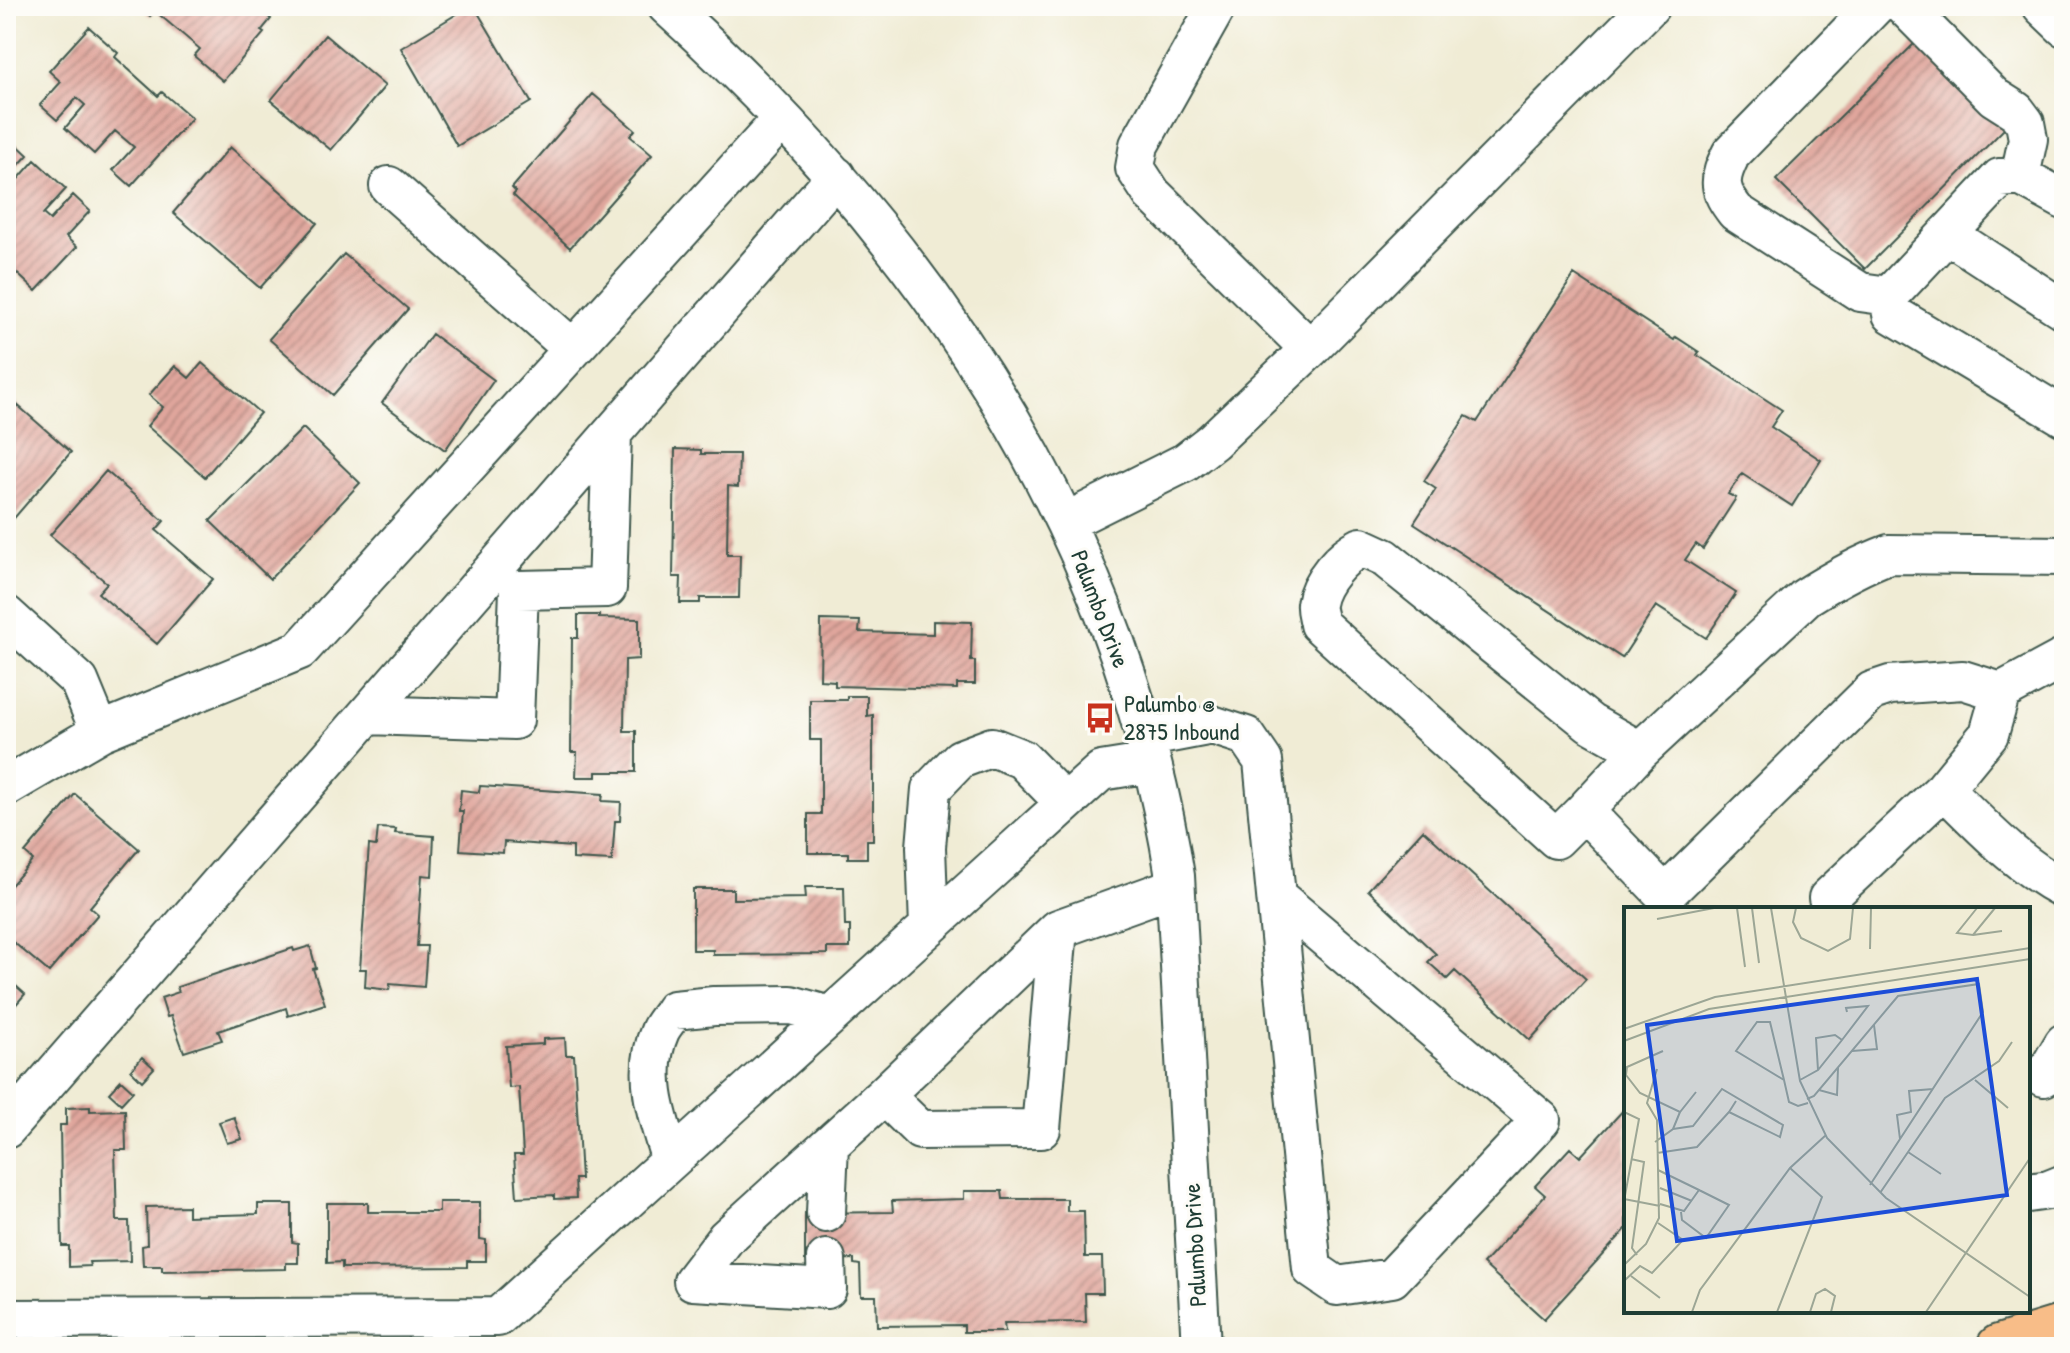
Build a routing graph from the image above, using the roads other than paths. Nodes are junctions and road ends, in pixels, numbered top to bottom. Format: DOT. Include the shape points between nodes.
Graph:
graph roads {
  1 [pos="667,6"];
  2 [pos="1217,6"];
  3 [pos="1650,6"];
  4 [pos="1875,6"];
  5 [pos="1904,6"];
  6 [pos="2042,6"];
  7 [pos="2064,27"];
  8 [pos="782,119"];
  9 [pos="836,176"];
  10 [pos="2020,176"];
  11 [pos="389,186"];
  12 [pos="2064,200"];
  13 [pos="1947,234"];
  14 [pos="1889,296"];
  15 [pos="2064,310"];
  16 [pos="573,349"];
  17 [pos="1310,349"];
  18 [pos="2064,417"];
  19 [pos="612,434"];
  20 [pos="1066,522"];
  21 [pos="2064,556"];
  22 [pos="507,579"];
  23 [pos="6,615"];
  24 [pos="2064,658"];
  25 [pos="2001,692"];
  26 [pos="367,715"];
  27 [pos="100,732"];
  28 [pos="1147,751"];
  29 [pos="1640,751"];
  30 [pos="6,787"];
  31 [pos="1944,789"];
  32 [pos="1065,803"];
  33 [pos="1584,811"];
  34 [pos="1175,887"];
  35 [pos="2064,889"];
  36 [pos="1276,896"];
  37 [pos="1828,898"];
  38 [pos="1672,902"];
  39 [pos="929,927"];
  40 [pos="1058,929"];
  41 [pos="830,1016"];
  42 [pos="2064,1043"];
  43 [pos="2044,1077"];
  44 [pos="884,1095"];
  45 [pos="6,1129"];
  46 [pos="829,1145"];
  47 [pos="671,1160"];
  48 [pos="2064,1184"];
  49 [pos="2030,1193"];
  50 [pos="826,1213"];
  51 [pos="826,1274"];
  52 [pos="6,1319"];
  53 [pos="2064,1327"];
  54 [pos="1201,1347"];
  55 [pos="1999,1347"];
  1 -- 8 [label="street, Palumbo Drive"];
  2 -- 17 [label="street" via="1139,145 1135,168 1152,194"];
  3 -- 17 [label="street"];
  4 -- 14 [label="street" via="1731,154 1721,174 1723,196 1736,212 1860,292"];
  5 -- 10 [label="street" via="2025,123 2028,139"];
  6 -- 7 [label="street"];
  8 -- 9 [label="street, Palumbo Drive"];
  8 -- 16 [label="street"];
  9 -- 19 [label="street"];
  9 -- 20 [label="street, Palumbo Drive" via="902,257 988,380"];
  10 -- 12 [label="street"];
  10 -- 13 [label="street" via="2000,178"];
  11 -- 16 [label="street"];
  13 -- 14 [label="street"];
  13 -- 15 [label="street"];
  14 -- 18 [label="street" via="1892,314"];
  16 -- 27 [label="street" via="300,650"];
  17 -- 20 [label="street" via="1186,462"];
  19 -- 22 [label="street"];
  19 -- 22 [label="street" via="607,588"];
  20 -- 28 [label="street, Palumbo Drive" via="1098,596"];
  21 -- 29 [label="street" via="1889,554 1867,563 1806,597"];
  22 -- 26 [label="street"];
  22 -- 26 [label="street" via="514,720"];
  23 -- 27 [label="street" via="79,681"];
  24 -- 25 [label="street"];
  25 -- 31 [label="street" via="1989,734"];
  25 -- 38 [label="street" via="1963,680 1872,691"];
  26 -- 45 [label="street"];
  27 -- 30 [label="street"];
  28 -- 32 [label="street" via="1101,771"];
  28 -- 34 [label="street, Palumbo Drive" via="1167,825"];
  28 -- 36 [label="street" via="1212,725 1246,736 1263,761"];
  29 -- 33 [label="street"];
  29 -- 33 [label="street" via="1590,723 1385,558 1361,547 1348,553 1320,589 1315,607 1319,624 1556,839"];
  31 -- 35 [label="street" via="2020,862"];
  31 -- 37 [label="street"];
  32 -- 39 [label="street"];
  32 -- 39 [label="street" via="1022,759 992,747 960,759 931,789 926,847"];
  33 -- 38 [label="street"];
  34 -- 40 [label="street"];
  34 -- 54 [label="street, Palumbo Drive"];
  36 -- 36 [label="street" via="1312,1269 1337,1286 1392,1278 1541,1120"];
  39 -- 41 [label="street"];
  40 -- 44 [label="street"];
  40 -- 44 [label="street" via="1041,1129 920,1130"];
  41 -- 47 [label="street"];
  41 -- 47 [label="street" via="791,1005 674,1010 660,1032 651,1073 656,1114"];
  42 -- 43 [label="street"];
  44 -- 46 [label="street"];
  46 -- 50 [label="street"];
  46 -- 51 [label="street" via="726,1238 693,1281"];
  47 -- 52 [label="street" via="498,1317"];
  48 -- 49 [label="street"];
  53 -- 55 [label="main road"];
}
